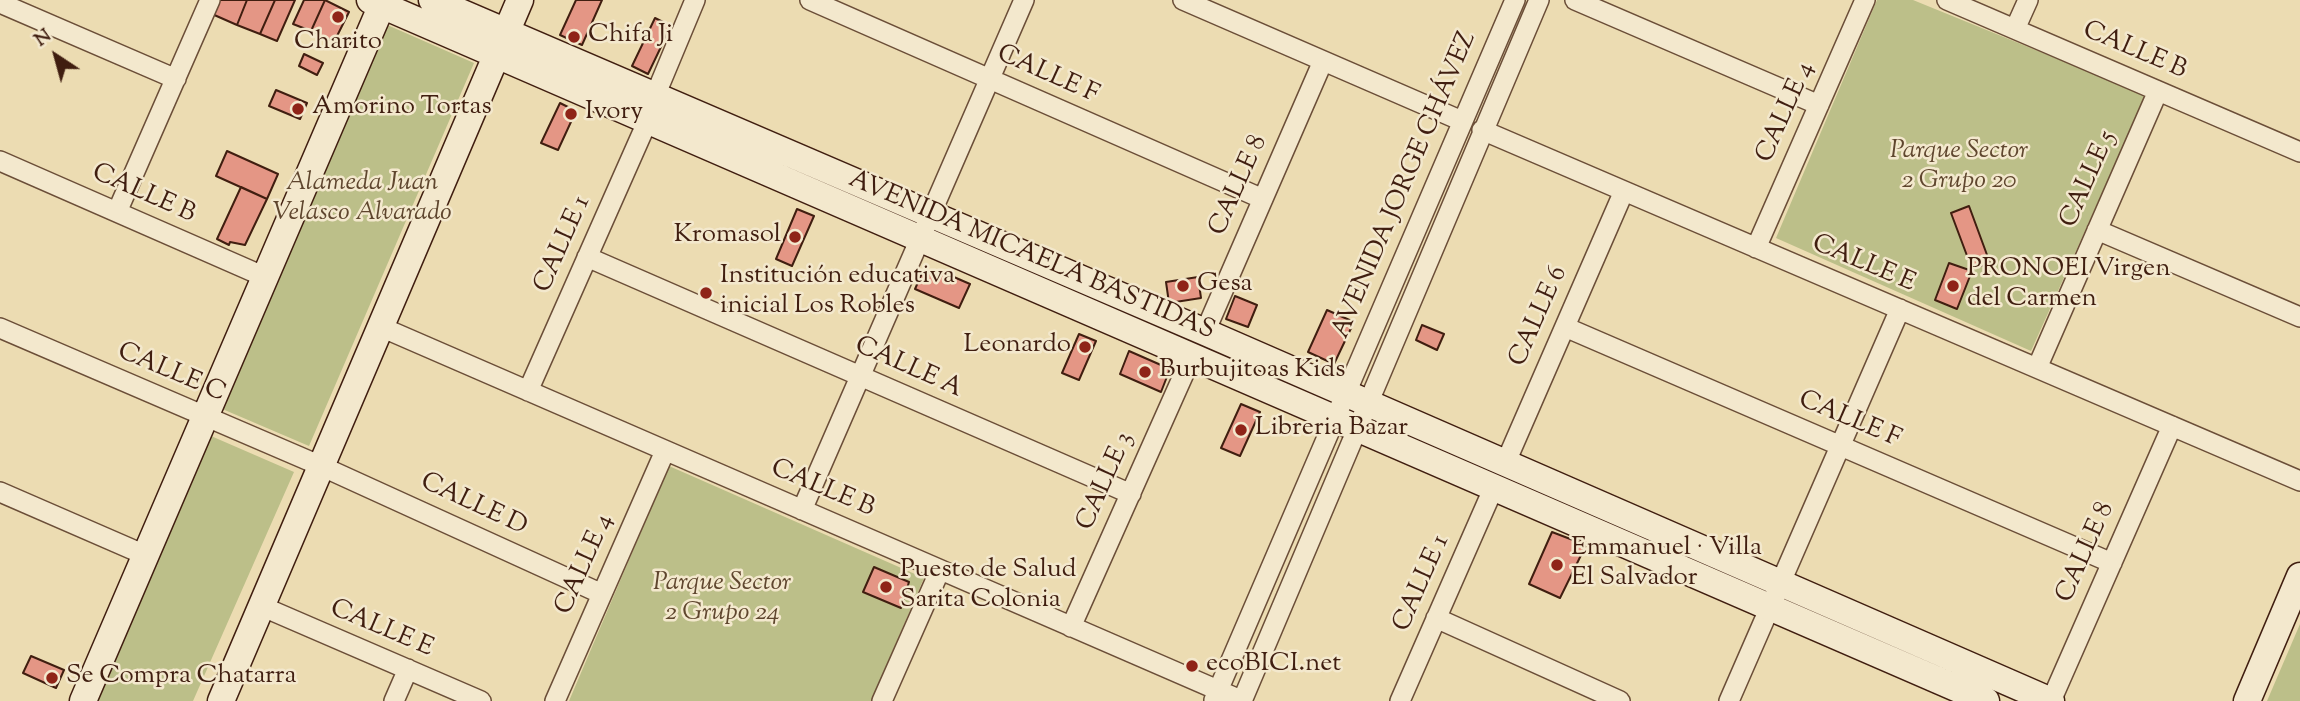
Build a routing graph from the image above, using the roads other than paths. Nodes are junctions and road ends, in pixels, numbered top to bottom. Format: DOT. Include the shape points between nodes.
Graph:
graph roads {
  1 [pos="210,0"];
  2 [pos="432,0"];
  3 [pos="520,0"];
  4 [pos="695,0"];
  5 [pos="810,0"];
  6 [pos="1024,0"];
  7 [pos="1185,0"];
  8 [pos="1515,0"];
  9 [pos="1539,0"];
  10 [pos="1575,0"];
  11 [pos="1865,0"];
  12 [pos="1947,0"];
  13 [pos="2028,0"];
  14 [pos="378,2"];
  15 [pos="0,3"];
  16 [pos="2015,29"];
  17 [pos="501,43"];
  18 [pos="1323,61"];
  19 [pos="176,79"];
  20 [pos="990,79"];
  21 [pos="2158,91"];
  22 [pos="1819,105"];
  23 [pos="652,108"];
  24 [pos="1462,121"];
  25 [pos="1482,130"];
  26 [pos="2297,144"];
  27 [pos="0,161"];
  28 [pos="1624,191"];
  29 [pos="1263,200"];
  30 [pos="117,212"];
  31 [pos="932,214"];
  32 [pos="2097,230"];
  33 [pos="921,239"];
  34 [pos="1756,248"];
  35 [pos="587,257"];
  36 [pos="265,277"];
  37 [pos="1900,309"];
  38 [pos="2300,317"];
  39 [pos="381,327"];
  40 [pos="1564,327"];
  41 [pos="0,328"];
  42 [pos="1205,331"];
  43 [pos="1191,358"];
  44 [pos="2037,368"];
  45 [pos="860,377"];
  46 [pos="528,391"];
  47 [pos="1351,410"];
  48 [pos="205,417"];
  49 [pos="2172,426"];
  50 [pos="1840,446"];
  51 [pos="665,451"];
  52 [pos="321,466"];
  53 [pos="1499,476"];
  54 [pos="2300,481"];
  55 [pos="0,492"];
  56 [pos="1131,494"];
  57 [pos="802,510"];
  58 [pos="145,555"];
  59 [pos="2112,562"];
  60 [pos="940,570"];
  61 [pos="2300,576"];
  62 [pos="602,594"];
  63 [pos="1775,595"];
  64 [pos="261,606"];
  65 [pos="1436,618"];
  66 [pos="1071,627"];
  67 [pos="408,669"];
  68 [pos="1215,696"];
  69 [pos="83,701"];
  70 [pos="221,701"];
  71 [pos="394,701"];
  72 [pos="481,701"];
  73 [pos="555,701"];
  74 [pos="882,701"];
  75 [pos="1242,701"];
  76 [pos="1400,701"];
  77 [pos="1620,701"];
  78 [pos="1729,701"];
  79 [pos="1986,701"];
  80 [pos="2051,701"];
  81 [pos="2248,701"];
  1 -- 19 [label="street"];
  2 -- 17 [label="street, AVENIDA MICAELA BASTIDAS"];
  3 -- 17 [label="street"];
  4 -- 23 [label="street"];
  5 -- 20 [label="street, CALLE F"];
  6 -- 20 [label="street"];
  7 -- 18 [label="street"];
  8 -- 24 [label="street, AVENIDA JORGE CHÁVEZ"];
  9 -- 25 [label="street, AVENIDA JORGE CHÁVEZ"];
  10 -- 22 [label="street"];
  11 -- 22 [label="street, CALLE 4"];
  12 -- 16 [label="street, CALLE B"];
  13 -- 16 [label="street"];
  14 -- 17 [label="street, AVENIDA MICAELA BASTIDAS"];
  14 -- 36 [label="street"];
  15 -- 19 [label="street"];
  16 -- 21 [label="street, CALLE B"];
  17 -- 23 [label="street, AVENIDA MICAELA BASTIDAS"];
  17 -- 39 [label="street"];
  18 -- 24 [label="street"];
  18 -- 29 [label="street, CALLE 8"];
  19 -- 30 [label="street"];
  20 -- 29 [label="street, CALLE F"];
  20 -- 31 [label="street"];
  21 -- 26 [label="street, CALLE B"];
  21 -- 32 [label="street, CALLE 5"];
  22 -- 34 [label="street, CALLE 4"];
  23 -- 31 [label="street, AVENIDA MICAELA BASTIDAS"];
  23 -- 33 [label="street, AVENIDA MICAELA BASTIDAS"];
  23 -- 35 [label="street, CALLE 1"];
  24 -- 47 [label="street, AVENIDA JORGE CHÁVEZ"];
  25 -- 28 [label="street, CALLE E"];
  25 -- 47 [label="street, AVENIDA JORGE CHÁVEZ"];
  27 -- 30 [label="street, CALLE B"];
  28 -- 34 [label="street, CALLE E"];
  28 -- 40 [label="street, CALLE 6"];
  29 -- 42 [label="street, CALLE 8"];
  30 -- 36 [label="street, CALLE B"];
  31 -- 33 [label="street"];
  31 -- 42 [label="street, AVENIDA MICAELA BASTIDAS"];
  32 -- 38 [label="street"];
  32 -- 44 [label="street, CALLE 5"];
  33 -- 43 [label="street, AVENIDA MICAELA BASTIDAS"];
  33 -- 45 [label="street"];
  34 -- 37 [label="street, CALLE E"];
  35 -- 45 [label="street, CALLE A"];
  35 -- 46 [label="street, CALLE 1"];
  36 -- 48 [label="street"];
  37 -- 44 [label="street, CALLE E"];
  37 -- 50 [label="street"];
  39 -- 46 [label="street, CALLE B"];
  39 -- 52 [label="street"];
  40 -- 50 [label="street, CALLE F"];
  40 -- 53 [label="street, CALLE 6"];
  41 -- 48 [label="street, CALLE C"];
  42 -- 47 [label="street, AVENIDA MICAELA BASTIDAS"];
  43 -- 47 [label="street, AVENIDA MICAELA BASTIDAS"];
  43 -- 56 [label="street, CALLE 3"];
  44 -- 49 [label="street, CALLE E"];
  45 -- 56 [label="street, CALLE A"];
  45 -- 57 [label="street"];
  46 -- 51 [label="street, CALLE B"];
  47 -- 53 [label="street, AVENIDA MICAELA BASTIDAS"];
  47 -- 68 [label="street, AVENIDA JORGE CHÁVEZ"];
  47 -- 75 [label="street, AVENIDA JORGE CHÁVEZ"];
  48 -- 52 [label="street, CALLE C"];
  48 -- 58 [label="street"];
  49 -- 54 [label="street, CALLE E"];
  49 -- 59 [label="street, CALLE 8"];
  50 -- 59 [label="street, CALLE F"];
  50 -- 63 [label="street"];
  51 -- 57 [label="street, CALLE B"];
  51 -- 62 [label="street, CALLE 4"];
  52 -- 62 [label="street, CALLE D"];
  52 -- 64 [label="street"];
  53 -- 63 [label="street, AVENIDA MICAELA BASTIDAS"];
  53 -- 65 [label="street, CALLE 1"];
  55 -- 58 [label="street"];
  56 -- 66 [label="street, CALLE 3"];
  57 -- 60 [label="street, CALLE B"];
  58 -- 69 [label="street"];
  59 -- 80 [label="street, CALLE 8"];
  60 -- 66 [label="street, CALLE B"];
  60 -- 74 [label="street"];
  61 -- 81 [label="street"];
  62 -- 73 [label="street, CALLE 4"];
  63 -- 78 [label="street"];
  63 -- 79 [label="street, AVENIDA MICAELA BASTIDAS"];
  63 -- 80 [label="street, AVENIDA MICAELA BASTIDAS"];
  64 -- 67 [label="street, CALLE E"];
  64 -- 70 [label="street"];
  65 -- 76 [label="street, CALLE 1"];
  65 -- 77 [label="street"];
  66 -- 68 [label="street, CALLE B"];
  67 -- 71 [label="street"];
  67 -- 72 [label="street, CALLE E"];
  68 -- 75 [label="street, CALLE B"];
}
